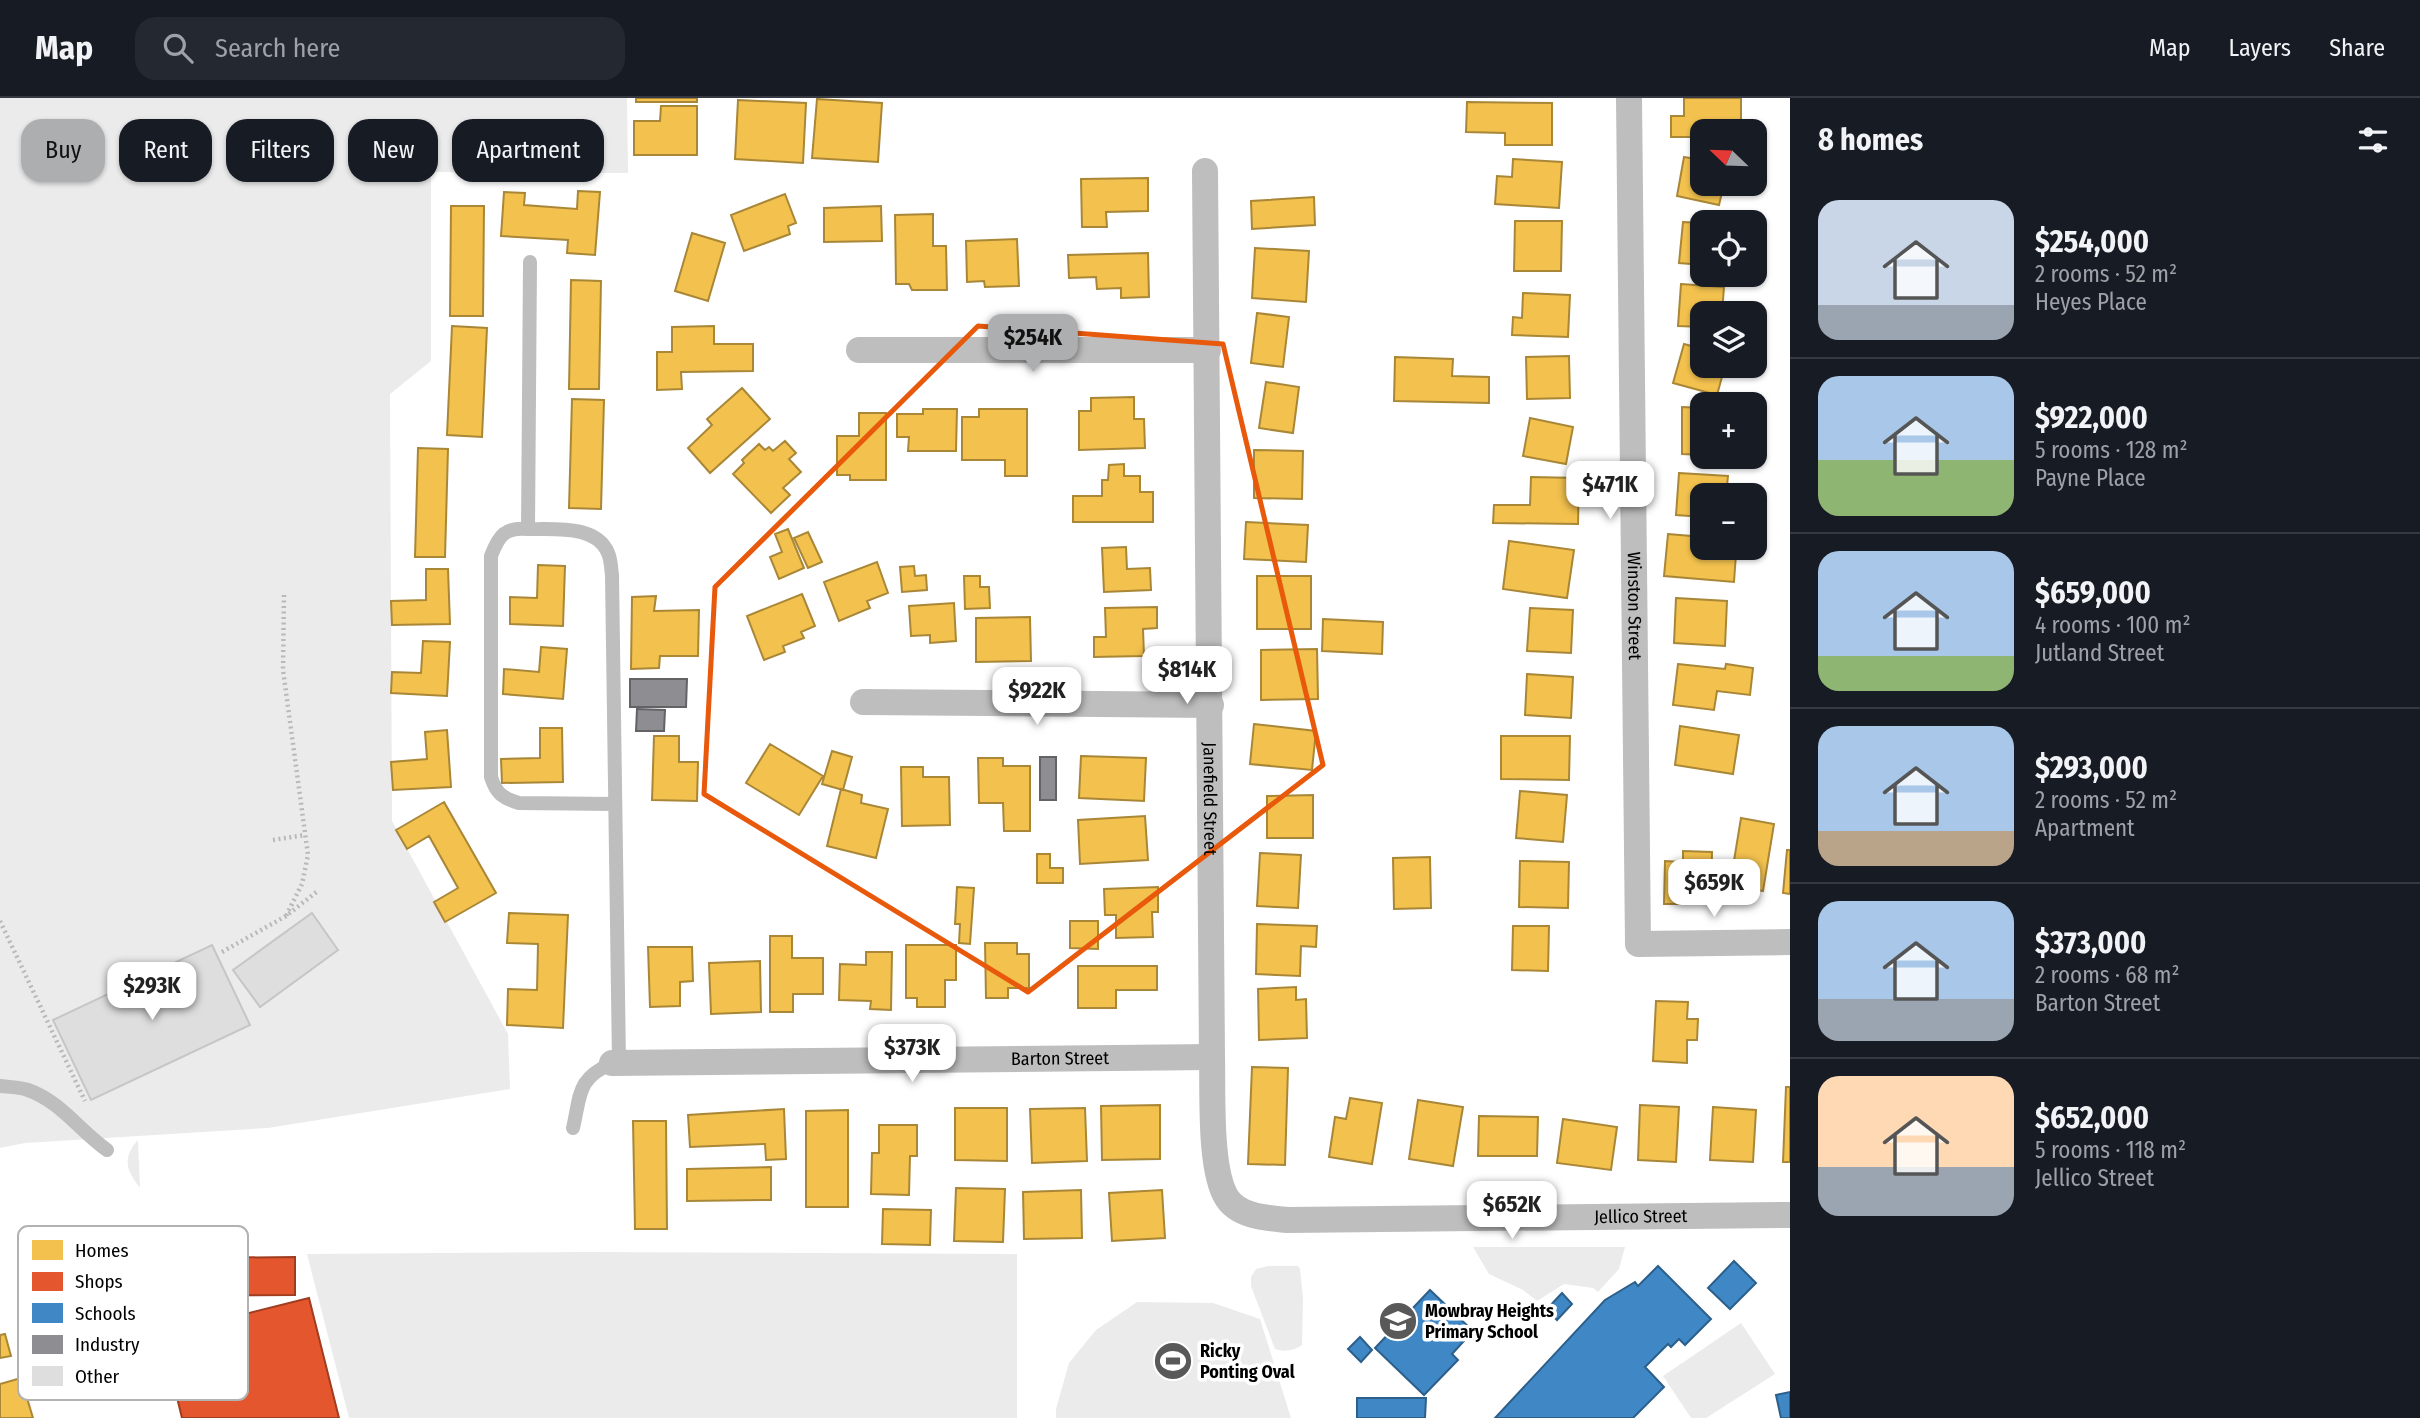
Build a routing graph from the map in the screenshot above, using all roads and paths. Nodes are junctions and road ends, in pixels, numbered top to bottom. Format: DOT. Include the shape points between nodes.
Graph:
graph roads {
  1 [pos="1629,98"];
  2 [pos="1205,171"];
  3 [pos="530,262"];
  4 [pos="859,350"];
  5 [pos="1208,350"];
  6 [pos="528,529"];
  7 [pos="284,595"];
  8 [pos="863,702"];
  9 [pos="1211,705"];
  10 [pos="615,804"];
  11 [pos="305,835"];
  12 [pos="273,840"];
  13 [pos="318,890"];
  14 [pos="286,916"];
  15 [pos="0,921"];
  16 [pos="1790,942"];
  17 [pos="222,952"];
  18 [pos="1212,1057"];
  19 [pos="616,1063"];
  20 [pos="0,1086"];
  21 [pos="78,1124"];
  22 [pos="573,1128"];
  23 [pos="107,1150"];
  24 [pos="1242,1210"];
  25 [pos="1790,1215"];
  1 -- 16 [label="street, Winston Street" via="1638,944"];
  2 -- 5 [label="street, Janefield Street"];
  3 -- 6 [label="lane"];
  4 -- 5 [label="street"];
  5 -- 9 [label="street, Janefield Street"];
  6 -- 10 [label="lane" via="582,532 608,552"];
  6 -- 10 [label="lane" via="505,533 491,556 491,777 496,791 519,803"];
  7 -- 11 [label="path" via="283,670"];
  8 -- 9 [label="street"];
  9 -- 18 [label="street, Janefield Street"];
  10 -- 19 [label="lane"];
  11 -- 12 [label="path"];
  11 -- 14 [label="path" via="308,855 302,884"];
  13 -- 14 [label="path"];
  14 -- 17 [label="path"];
  15 -- 21 [label="path" via="87,1105"];
  18 -- 19 [label="street, Barton Street"];
  18 -- 24 [label="street, Janefield Street" via="1216,1159 1228,1199"];
  19 -- 22 [label="lane" via="593,1071 583,1084"];
  20 -- 21 [label="lane" via="27,1089"];
  21 -- 23 [label="lane"];
  24 -- 25 [label="street, Jellico Street" via="1287,1220"];
}
